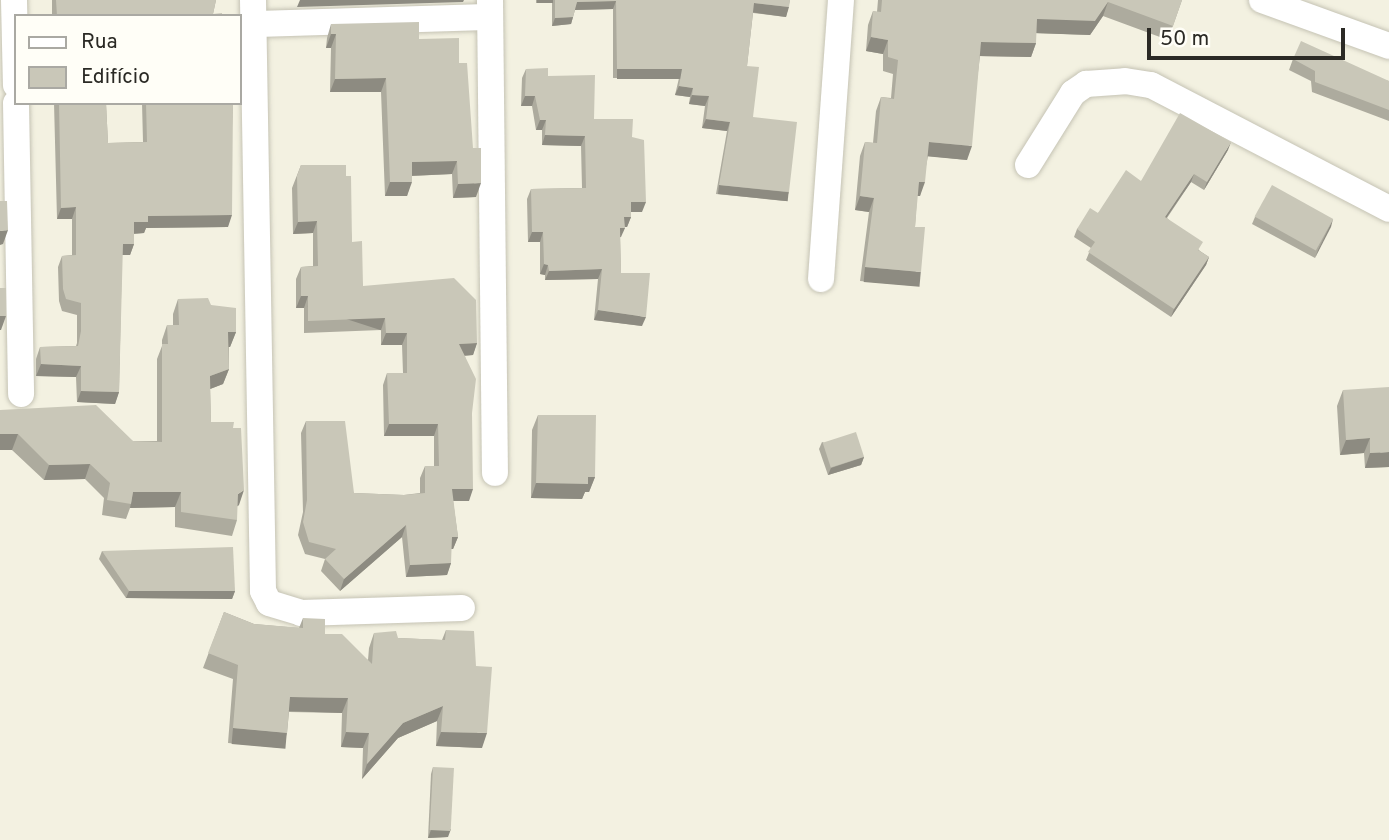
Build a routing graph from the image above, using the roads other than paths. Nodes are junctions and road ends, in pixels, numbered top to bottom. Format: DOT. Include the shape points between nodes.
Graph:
graph roads {
  1 [pos="841,0"];
  2 [pos="1262,0"];
  3 [pos="490,9"];
  4 [pos="253,12"];
  5 [pos="1389,46"];
  6 [pos="16,105"];
  7 [pos="1028,165"];
  8 [pos="1389,209"];
  9 [pos="821,279"];
  10 [pos="21,394"];
  11 [pos="495,473"];
  12 [pos="463,608"];
  1 -- 9 [label="street"];
  2 -- 5 [label="street"];
  3 -- 4 [label="street"];
  3 -- 11 [label="street"];
  4 -- 12 [label="street" via="263,591 269,603 301,613"];
  6 -- 10 [label="street"];
  7 -- 8 [label="street" via="1073,93 1086,84 1125,81 1151,85"];
}
